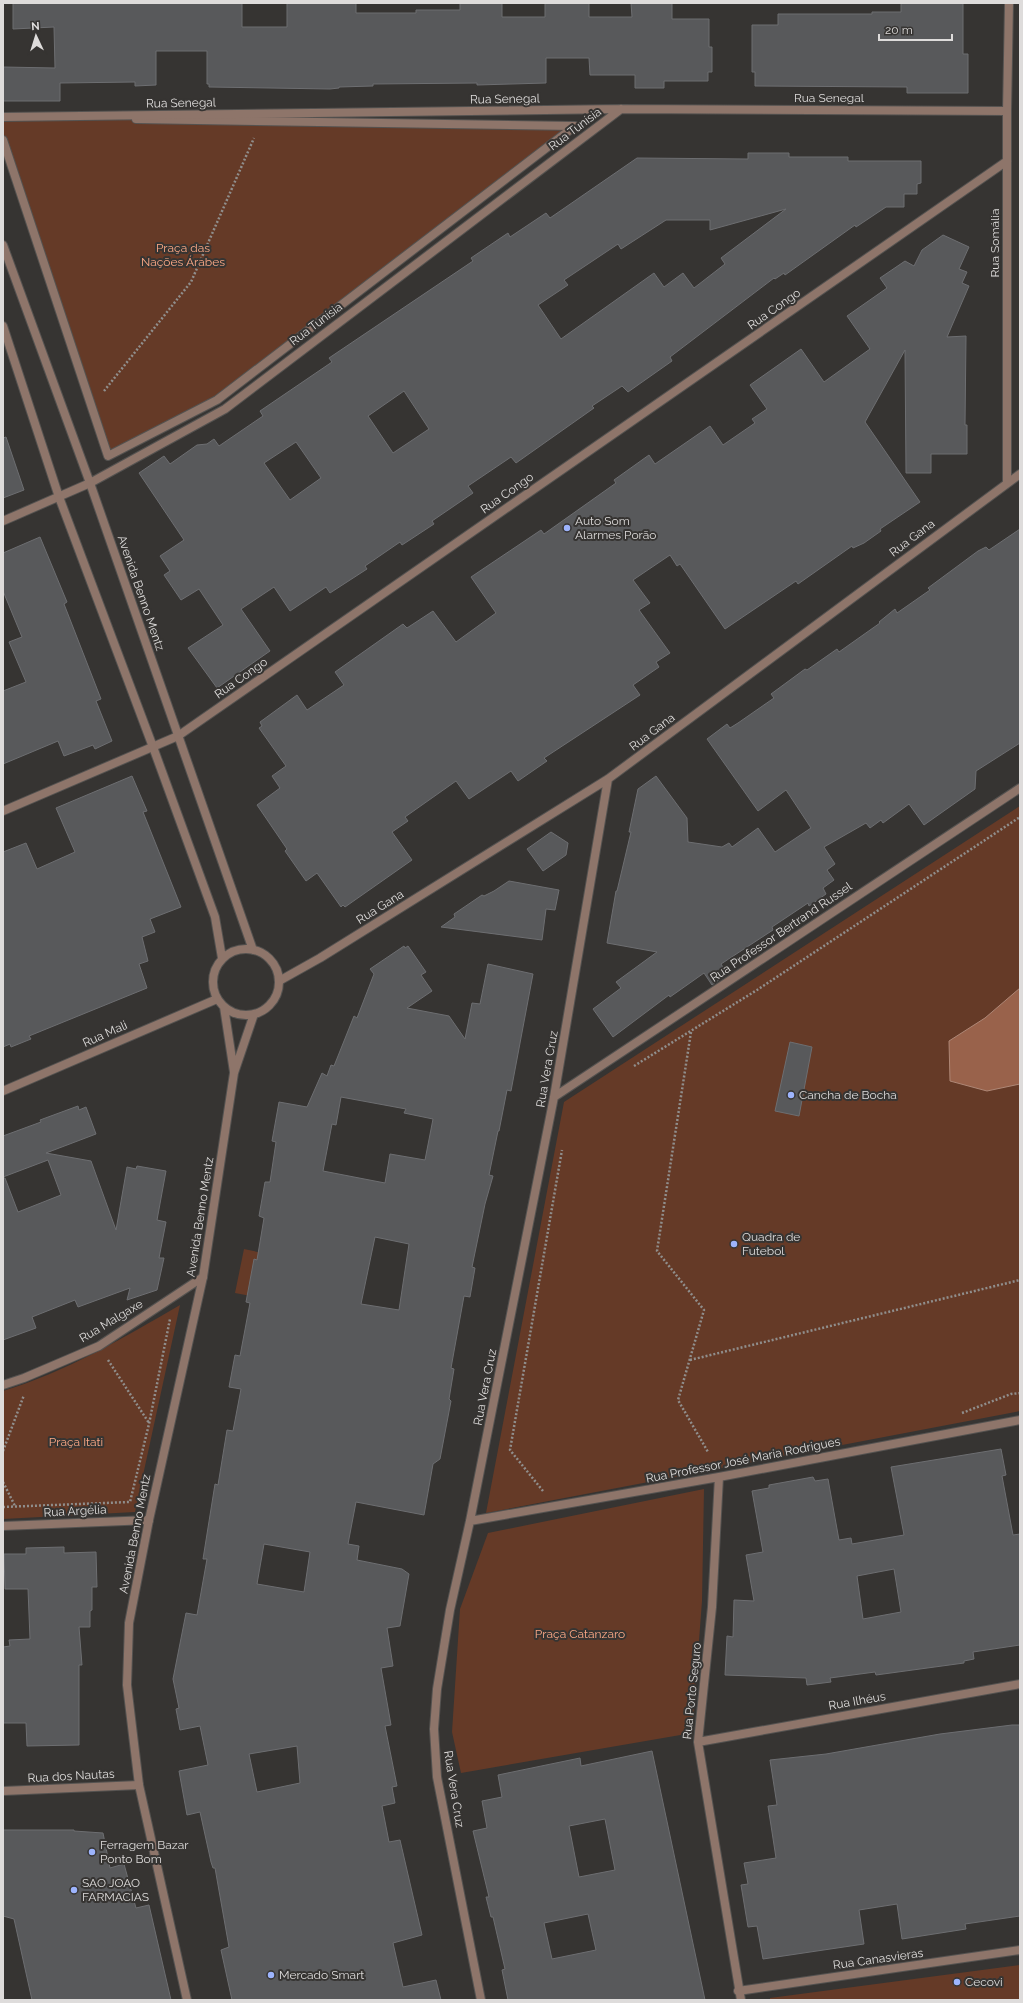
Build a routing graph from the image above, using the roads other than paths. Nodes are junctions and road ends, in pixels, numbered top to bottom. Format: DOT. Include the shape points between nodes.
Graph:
graph roads {
  1 [pos="1009,3"];
  2 [pos="621,109"];
  3 [pos="1007,111"];
  4 [pos="3,117"];
  5 [pos="3,140"];
  6 [pos="1007,162"];
  7 [pos="3,245"];
  8 [pos="3,326"];
  9 [pos="1020,474"];
  10 [pos="90,483"];
  11 [pos="1006,483"];
  12 [pos="59,497"];
  13 [pos="3,521"];
  14 [pos="178,736"];
  15 [pos="153,747"];
  16 [pos="608,779"];
  17 [pos="1020,788"];
  18 [pos="3,811"];
  19 [pos="253,950"];
  20 [pos="222,958"];
  21 [pos="279,981"];
  22 [pos="217,999"];
  23 [pos="224,1007"];
  24 [pos="254,1014"];
  25 [pos="234,1073"];
  26 [pos="3,1091"];
  27 [pos="554,1097"];
  28 [pos="203,1277"];
  29 [pos="3,1385"];
  30 [pos="1020,1420"];
  31 [pos="719,1477"];
  32 [pos="149,1520"];
  33 [pos="470,1521"];
  34 [pos="3,1526"];
  35 [pos="1020,1684"];
  36 [pos="698,1742"];
  37 [pos="140,1785"];
  38 [pos="3,1791"];
  39 [pos="1020,1950"];
  40 [pos="738,1991"];
  41 [pos="187,2000"];
  42 [pos="481,2000"];
  43 [pos="741,2000"];
  1 -- 3 [label="street, Rua Somália"];
  2 -- 3 [label="street, Rua Senegal"];
  2 -- 4 [label="street, Rua Senegal"];
  2 -- 10 [label="street, Rua Tunísia" via="225,409"];
  3 -- 6 [label="street, Rua Somália"];
  4 -- 5 [label="street" via="575,126 217,400 108,456"];
  6 -- 11 [label="street, Rua Somália"];
  6 -- 14 [label="street, Rua Congo"];
  7 -- 10 [label="street, Avenida Benno Mentz"];
  8 -- 12 [label="street"];
  9 -- 11 [label="street, Rua Gana"];
  10 -- 12 [label="street, Rua Tunísia"];
  10 -- 14 [label="street, Avenida Benno Mentz"];
  11 -- 16 [label="street, Rua Gana"];
  12 -- 13 [label="street, Rua Tunísia"];
  12 -- 15 [label="street"];
  14 -- 15 [label="street, Rua Congo"];
  14 -- 19 [label="street, Avenida Benno Mentz"];
  15 -- 18 [label="street, Rua Congo"];
  15 -- 20 [label="street" via="215,917"];
  16 -- 21 [label="street, Rua Gana"];
  16 -- 27 [label="street, Rua Vera Cruz"];
  17 -- 27 [label="street, Rua Professor Bertrand Russel"];
  19 -- 20 [label="street" via="242,949"];
  19 -- 21 [label="street" via="271,961"];
  20 -- 22 [label="street" via="213,978"];
  21 -- 24 [label="street" via="272,1002"];
  22 -- 23 [label="street"];
  22 -- 26 [label="street, Rua Mali"];
  23 -- 24 [label="street" via="233,1013"];
  23 -- 25 [label="street, Avenida Benno Mentz"];
  24 -- 25 [label="street, Avenida Benno Mentz"];
  25 -- 28 [label="street, Avenida Benno Mentz"];
  27 -- 33 [label="street, Rua Vera Cruz"];
  28 -- 29 [label="street, Rua Malgaxe" via="99,1346"];
  28 -- 32 [label="street, Avenida Benno Mentz"];
  30 -- 31 [label="street, Rua Professor José Maria Rodrigues"];
  31 -- 33 [label="street, Rua Professor José Maria Rodrigues"];
  31 -- 36 [label="street, Rua Porto Seguro" via="712,1607"];
  32 -- 34 [label="street, Rua Argélia"];
  32 -- 37 [label="street, Avenida Benno Mentz" via="129,1623 127,1685"];
  33 -- 42 [label="street, Rua Vera Cruz" via="449,1618 437,1689 434,1728 437,1777"];
  35 -- 36 [label="street, Rua Ilhéus"];
  36 -- 40 [label="street, Rua Porto Seguro"];
  37 -- 38 [label="street, Rua dos Nautas"];
  37 -- 41 [label="street, Avenida Benno Mentz"];
  39 -- 40 [label="street, Rua Canasvieras"];
  40 -- 43 [label="street, Rua Porto Seguro"];
}
